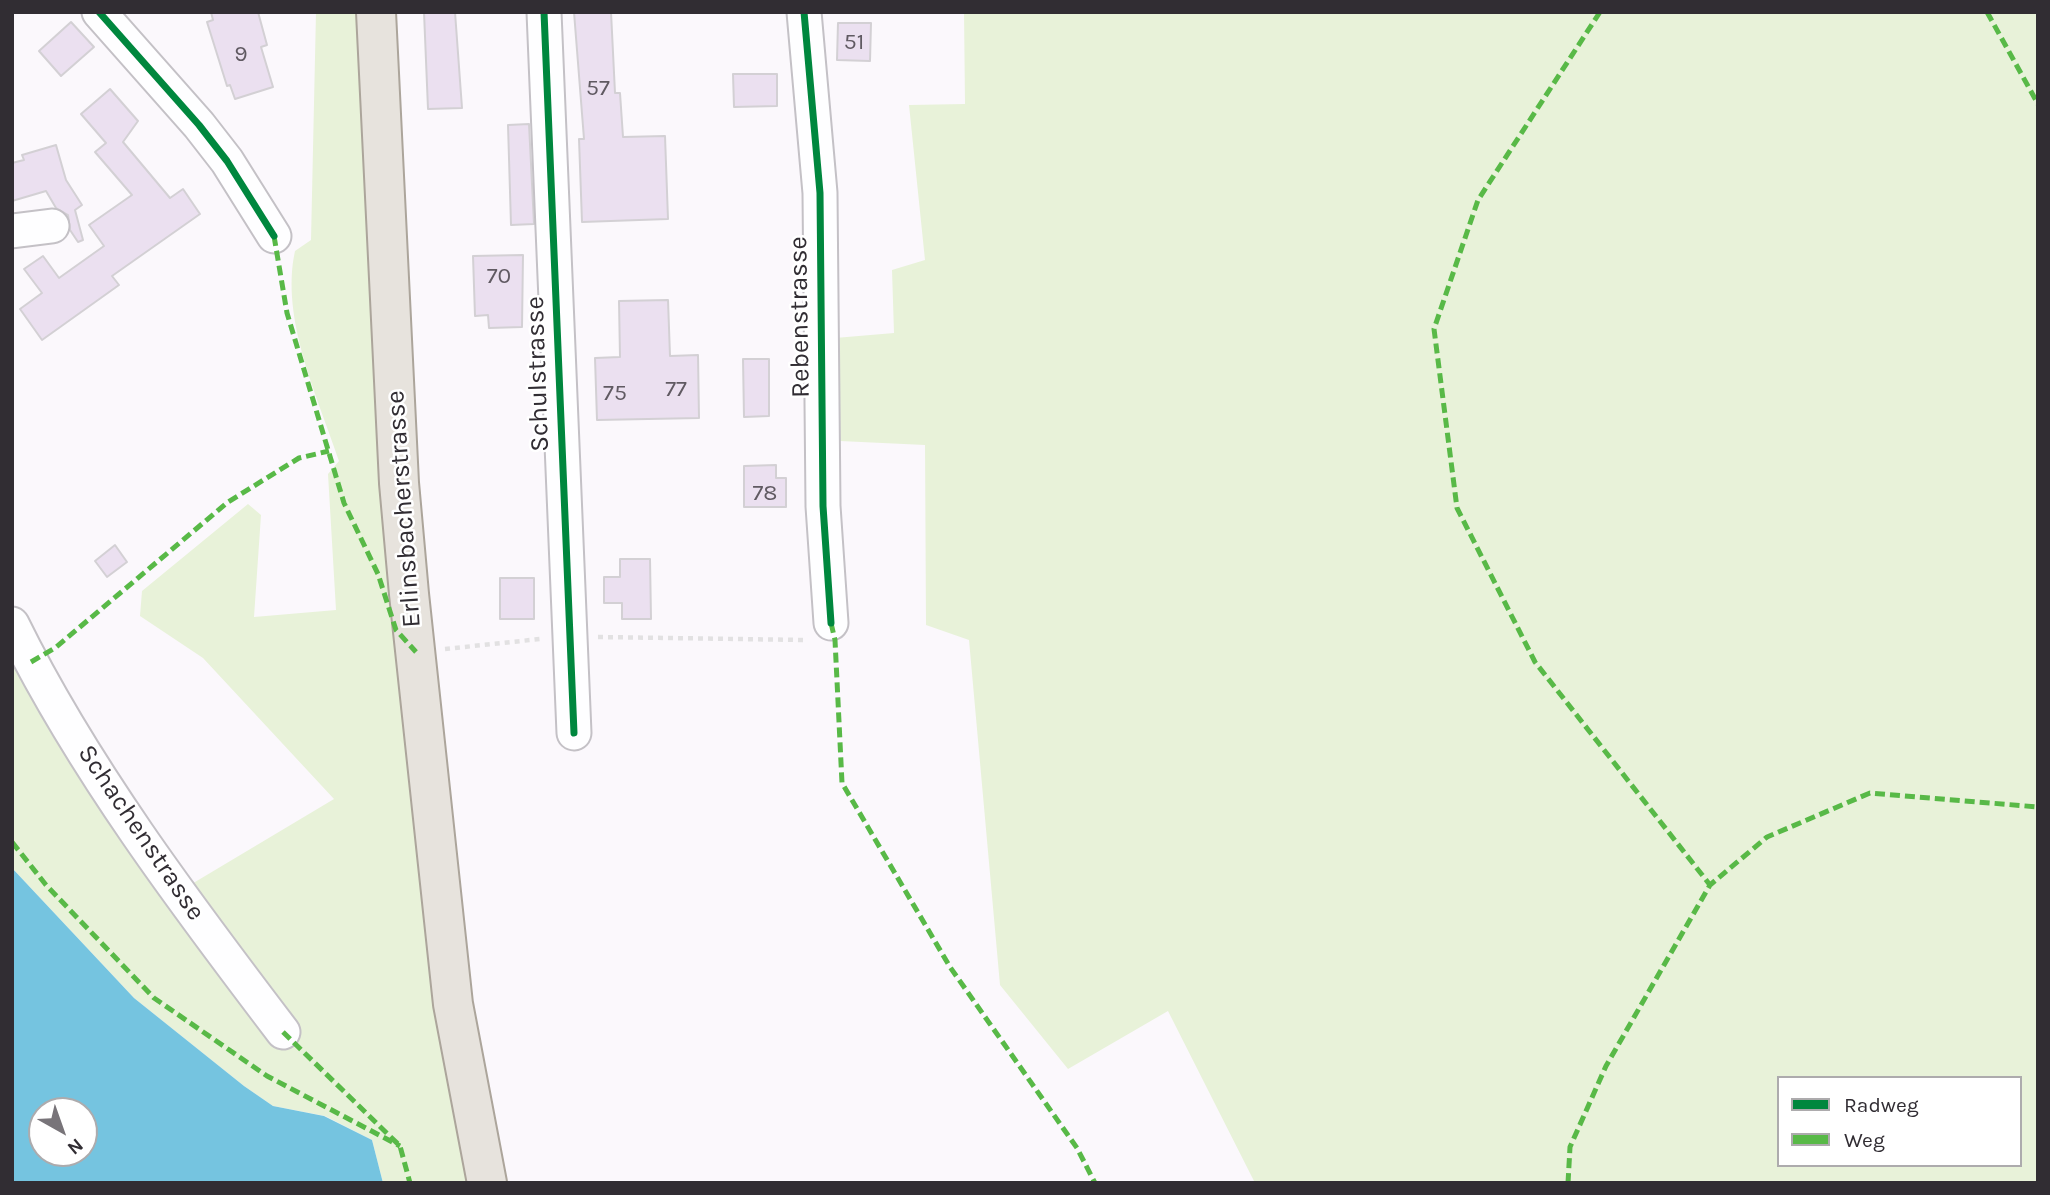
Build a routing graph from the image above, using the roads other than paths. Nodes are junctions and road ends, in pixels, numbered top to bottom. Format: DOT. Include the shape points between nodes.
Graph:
graph roads {
  1 [pos="99,12"];
  2 [pos="376,12"];
  3 [pos="544,12"];
  4 [pos="804,12"];
  5 [pos="52,226"];
  6 [pos="12,231"];
  7 [pos="274,236"];
  8 [pos="12,624"];
  9 [pos="819,631"];
  10 [pos="574,733"];
  11 [pos="283,1032"];
  12 [pos="488,1183"];
  1 -- 7 [label="street" via="206,134"];
  2 -- 12 [label="main road, Erlinsbacherstrasse" via="399,483 453,1004"];
  3 -- 10 [label="street, Schulstrasse"];
  4 -- 9 [label="street, Rebenstrasse" via="820,193 823,506"];
  5 -- 6 [label="street"];
  8 -- 11 [label="street, Schachenstrasse" via="103,779 203,926"];
}
